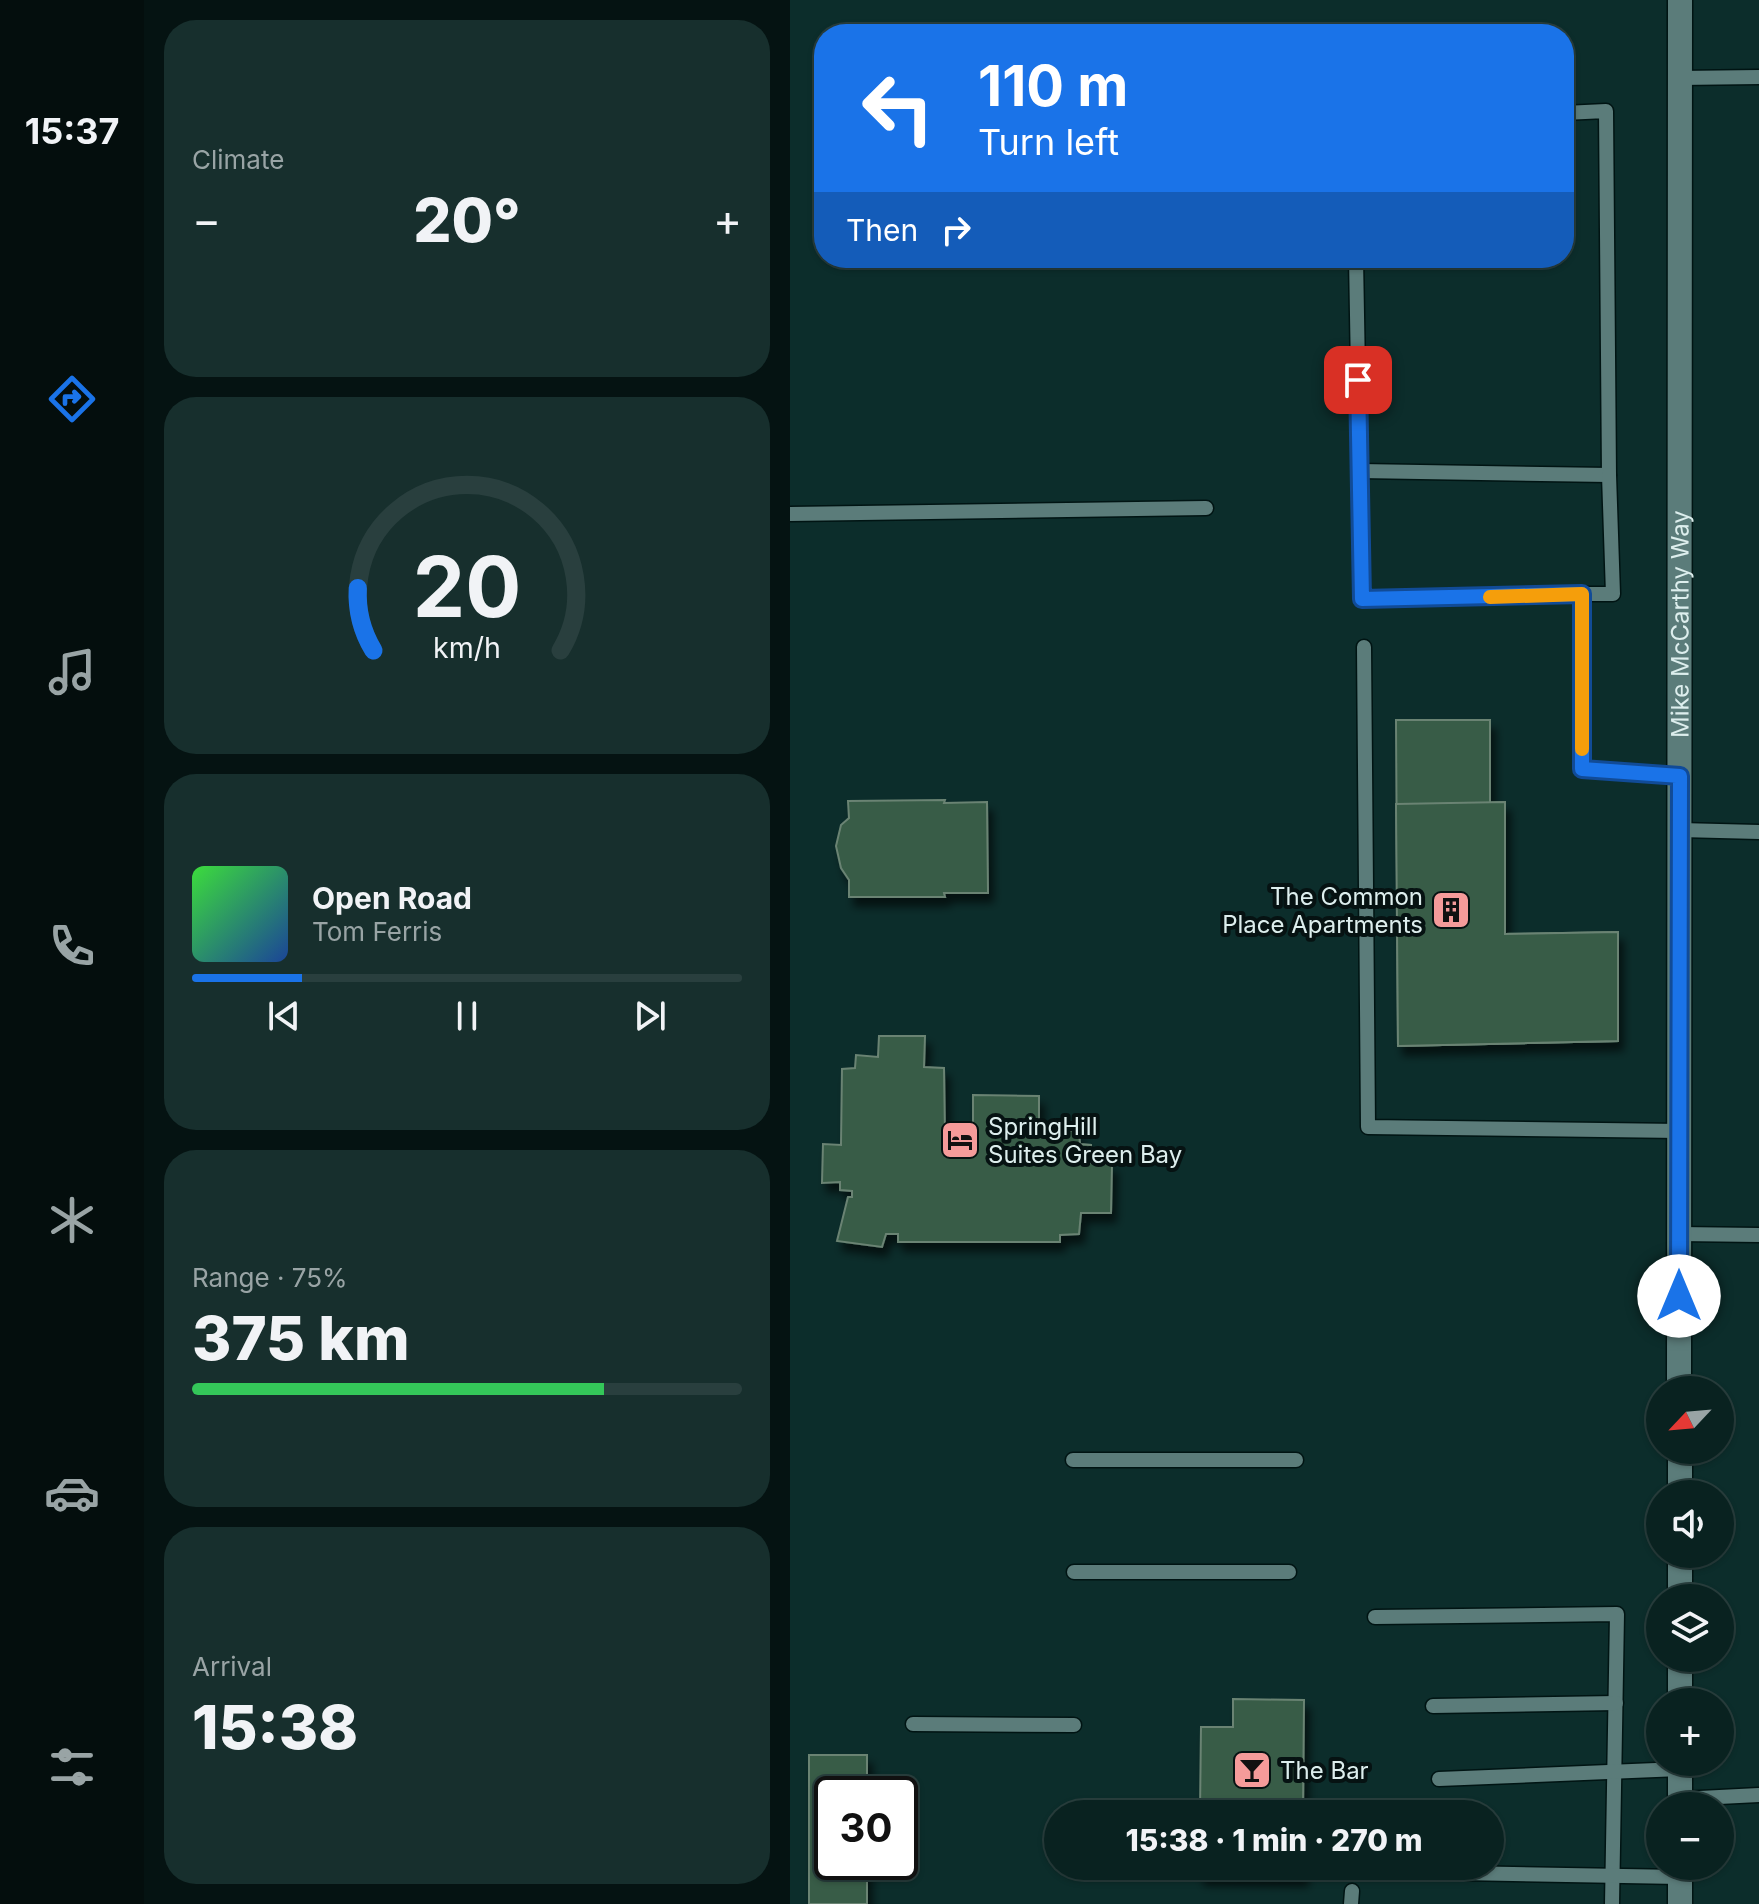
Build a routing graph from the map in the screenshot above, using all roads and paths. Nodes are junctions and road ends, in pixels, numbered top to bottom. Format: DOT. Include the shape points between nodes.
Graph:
graph roads {
  1 [pos="1680,0"];
  2 [pos="1759,77"];
  3 [pos="1679,78"];
  4 [pos="1574,113"];
  5 [pos="1356,268"];
  6 [pos="1360,471"];
  7 [pos="1609,475"];
  8 [pos="1206,508"];
  9 [pos="790,514"];
  10 [pos="1582,594"];
  11 [pos="1364,647"];
  12 [pos="1680,776"];
  13 [pos="1680,830"];
  14 [pos="1759,832"];
  15 [pos="1680,1131"];
  16 [pos="1679,1234"];
  17 [pos="1759,1235"];
  18 [pos="1679,1376"];
  19 [pos="1073,1460"];
  20 [pos="1296,1460"];
  21 [pos="1074,1572"];
  22 [pos="1289,1572"];
  23 [pos="1375,1617"];
  24 [pos="1616,1703"];
  25 [pos="1433,1706"];
  26 [pos="913,1724"];
  27 [pos="1074,1725"];
  28 [pos="1646,1770"];
  29 [pos="1615,1774"];
  30 [pos="1439,1779"];
  31 [pos="1759,1795"];
  32 [pos="1734,1797"];
  33 [pos="1504,1874"];
  34 [pos="1646,1874"];
  35 [pos="1613,1876"];
  36 [pos="1680,1880"];
  37 [pos="1612,1904"];
  38 [pos="1680,1904"];
  1 -- 3 [label="street, Mike McCarthy Way"];
  2 -- 3 [label="lane"];
  3 -- 12 [label="street, Mike McCarthy Way"];
  4 -- 7 [label="lane" via="1606,111"];
  5 -- 6 [label="lane"];
  6 -- 7 [label="lane"];
  6 -- 10 [label="lane" via="1362,599"];
  7 -- 10 [label="lane" via="1613,594"];
  8 -- 9 [label="lane"];
  10 -- 12 [label="lane" via="1582,769"];
  11 -- 15 [label="lane" via="1368,1127"];
  12 -- 13 [label="street, Mike McCarthy Way"];
  13 -- 14 [label="lane"];
  13 -- 15 [label="street, Mike McCarthy Way"];
  15 -- 16 [label="street, Mike McCarthy Way"];
  16 -- 17 [label="lane"];
  16 -- 18 [label="street, Mike McCarthy Way"];
  19 -- 20 [label="lane"];
  21 -- 22 [label="lane"];
  23 -- 24 [label="lane" via="1617,1614"];
  24 -- 25 [label="lane"];
  24 -- 29 [label="lane"];
  26 -- 27 [label="lane"];
  28 -- 29 [label="lane"];
  29 -- 30 [label="lane"];
  29 -- 35 [label="lane"];
  31 -- 32 [label="lane"];
  33 -- 35 [label="lane"];
  34 -- 35 [label="lane"];
  35 -- 37 [label="lane"];
  36 -- 38 [label="street"];
}
